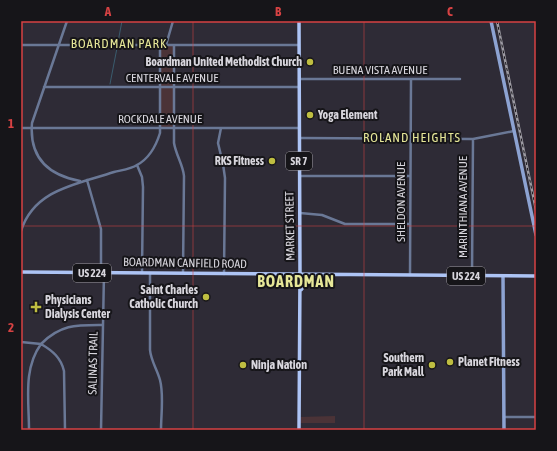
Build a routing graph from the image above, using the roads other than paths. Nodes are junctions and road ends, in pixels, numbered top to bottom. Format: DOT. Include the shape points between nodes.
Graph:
graph roads {
  1 [pos="67,21"];
  2 [pos="173,21"];
  3 [pos="299,21"];
  4 [pos="491,21"];
  5 [pos="21,45"];
  6 [pos="58,45"];
  7 [pos="160,45"];
  8 [pos="166,45"];
  9 [pos="174,45"];
  10 [pos="299,45"];
  11 [pos="299,79"];
  12 [pos="460,79"];
  13 [pos="411,80"];
  14 [pos="44,87"];
  15 [pos="160,87"];
  16 [pos="174,87"];
  17 [pos="299,87"];
  18 [pos="21,128"];
  19 [pos="32,128"];
  20 [pos="160,128"];
  21 [pos="174,128"];
  22 [pos="221,128"];
  23 [pos="299,128"];
  24 [pos="514,131"];
  25 [pos="299,138"];
  26 [pos="411,138"];
  27 [pos="473,139"];
  28 [pos="137,165"];
  29 [pos="299,176"];
  30 [pos="410,176"];
  31 [pos="88,180"];
  32 [pos="82,181"];
  33 [pos="299,213"];
  34 [pos="410,224"];
  35 [pos="21,231"];
  36 [pos="536,235"];
  37 [pos="21,272"];
  38 [pos="103,273"];
  39 [pos="142,273"];
  40 [pos="150,273"];
  41 [pos="183,273"];
  42 [pos="224,274"];
  43 [pos="300,274"];
  44 [pos="329,275"];
  45 [pos="410,276"];
  46 [pos="472,276"];
  47 [pos="503,276"];
  48 [pos="536,276"];
  49 [pos="300,293"];
  50 [pos="103,325"];
  51 [pos="21,342"];
  52 [pos="41,344"];
  53 [pos="504,417"];
  54 [pos="536,417"];
  55 [pos="29,430"];
  56 [pos="65,430"];
  57 [pos="102,430"];
  58 [pos="161,430"];
  59 [pos="299,430"];
  60 [pos="504,430"];
  1 -- 6 [label="street"];
  2 -- 8 [label="street"];
  3 -- 10 [label="main road, MARKET STREET / SR 7"];
  4 -- 24 [label="street"];
  5 -- 6 [label="street"];
  6 -- 7 [label="street"];
  6 -- 14 [label="street"];
  7 -- 8 [label="street"];
  7 -- 15 [label="street"];
  8 -- 9 [label="street"];
  9 -- 10 [label="street"];
  9 -- 16 [label="street"];
  10 -- 11 [label="main road, MARKET STREET / SR 7"];
  11 -- 13 [label="street, BUENA VISTA AVENUE"];
  11 -- 17 [label="main road, MARKET STREET / SR 7"];
  12 -- 13 [label="street, BUENA VISTA AVENUE"];
  13 -- 26 [label="street, SHELDON AVENUE"];
  14 -- 15 [label="street, CENTERVALE AVENUE"];
  14 -- 19 [label="street"];
  15 -- 16 [label="street, CENTERVALE AVENUE"];
  15 -- 20 [label="street"];
  16 -- 17 [label="street, CENTERVALE AVENUE"];
  16 -- 21 [label="street"];
  17 -- 23 [label="main road, MARKET STREET / SR 7"];
  18 -- 19 [label="street, ROCKDALE AVENUE"];
  19 -- 20 [label="street, ROCKDALE AVENUE"];
  19 -- 32 [label="street" via="34,147 43,163 60,176"];
  20 -- 21 [label="street, ROCKDALE AVENUE"];
  20 -- 28 [label="street" via="154,149"];
  21 -- 22 [label="street, ROCKDALE AVENUE"];
  21 -- 41 [label="street" via="175,148 184,176"];
  22 -- 23 [label="street, ROCKDALE AVENUE"];
  22 -- 42 [label="street" via="218,143 225,178"];
  23 -- 25 [label="main road, MARKET STREET / SR 7"];
  24 -- 27 [label="street"];
  24 -- 36 [label="street"];
  25 -- 26 [label="street"];
  25 -- 29 [label="main road, MARKET STREET / SR 7"];
  26 -- 27 [label="street"];
  26 -- 30 [label="street, SHELDON AVENUE"];
  27 -- 46 [label="street, MARINTHIANA AVENUE"];
  28 -- 31 [label="street"];
  28 -- 39 [label="street" via="143,187"];
  29 -- 30 [label="street"];
  29 -- 33 [label="main road, MARKET STREET / SR 7"];
  30 -- 34 [label="street, SHELDON AVENUE"];
  31 -- 32 [label="street"];
  31 -- 38 [label="street, SALINAS TRAIL" via="101,229"];
  32 -- 35 [label="street" via="54,192 40,202 27,217"];
  33 -- 34 [label="street" via="322,215 345,224"];
  33 -- 43 [label="main road, MARKET STREET / SR 7"];
  34 -- 45 [label="street, SHELDON AVENUE"];
  37 -- 38 [label="main road, BOARDMAN CANFIELD ROAD / US 224"];
  38 -- 39 [label="main road, BOARDMAN CANFIELD ROAD / US 224"];
  38 -- 50 [label="street, SALINAS TRAIL"];
  39 -- 40 [label="main road, BOARDMAN CANFIELD ROAD / US 224"];
  40 -- 41 [label="main road, BOARDMAN CANFIELD ROAD / US 224"];
  40 -- 58 [label="street" via="150,350 161,385"];
  41 -- 42 [label="main road, BOARDMAN CANFIELD ROAD / US 224"];
  42 -- 43 [label="main road, BOARDMAN CANFIELD ROAD / US 224"];
  43 -- 44 [label="main road, US 224"];
  43 -- 49 [label="main road, MARKET STREET / SR 7"];
  44 -- 45 [label="main road, US 224"];
  44 -- 49 [label="main road" via="309,280"];
  45 -- 46 [label="main road, US 224"];
  46 -- 47 [label="main road, US 224"];
  47 -- 48 [label="main road, US 224"];
  47 -- 53 [label="street"];
  49 -- 59 [label="main road, MARKET STREET / SR 7"];
  50 -- 52 [label="street" via="66,327"];
  50 -- 57 [label="street, SALINAS TRAIL"];
  51 -- 52 [label="street"];
  52 -- 55 [label="street" via="33,357 30,369"];
  52 -- 56 [label="street" via="56,355 64,371"];
  53 -- 54 [label="street"];
  53 -- 60 [label="street"];
}
